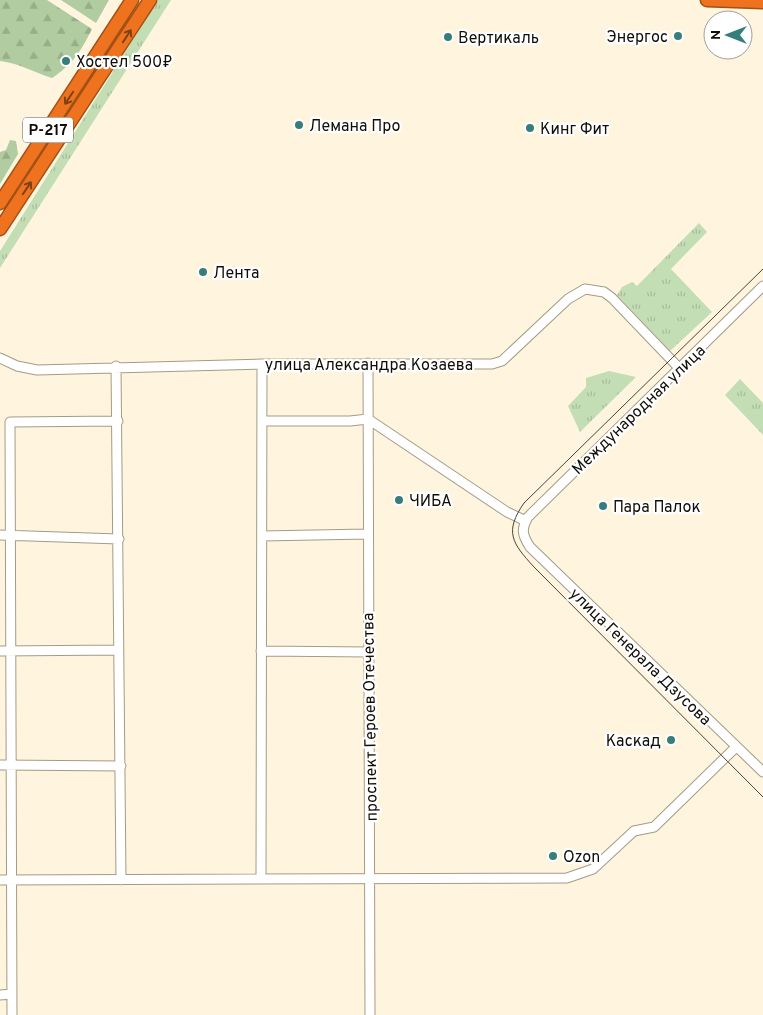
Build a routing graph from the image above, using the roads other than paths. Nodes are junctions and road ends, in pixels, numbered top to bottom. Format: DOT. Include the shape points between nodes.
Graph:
graph roads {
  1 [pos="132,0"];
  2 [pos="150,0"];
  3 [pos="707,0"];
  4 [pos="763,2"];
  5 [pos="0,203"];
  6 [pos="0,228"];
  7 [pos="763,286"];
  8 [pos="0,358"];
  9 [pos="368,363"];
  10 [pos="262,364"];
  11 [pos="116,366"];
  12 [pos="680,369"];
  13 [pos="368,419"];
  14 [pos="118,421"];
  15 [pos="262,421"];
  16 [pos="526,521"];
  17 [pos="367,534"];
  18 [pos="5,535"];
  19 [pos="262,536"];
  20 [pos="119,538"];
  21 [pos="118,650"];
  22 [pos="0,651"];
  23 [pos="11,651"];
  24 [pos="261,651"];
  25 [pos="369,652"];
  26 [pos="735,748"];
  27 [pos="0,765"];
  28 [pos="11,765"];
  29 [pos="121,766"];
  30 [pos="763,772"];
  31 [pos="371,878"];
  32 [pos="261,879"];
  33 [pos="0,880"];
  34 [pos="12,880"];
  35 [pos="121,880"];
  36 [pos="0,994"];
  37 [pos="12,994"];
  38 [pos="12,1015"];
  39 [pos="370,1015"];
  1 -- 5 [label="highway, Р-217, one-way"];
  6 -- 2 [label="highway, Р-217, one-way"];
  3 -- 4 [label="highway"];
  7 -- 12 [label="street, Международная улица"];
  8 -- 11 [label="street, улица Александра Козаева" via="37,370"];
  9 -- 10 [label="street, улица Александра Козаева"];
  9 -- 12 [label="street, улица Александра Козаева" via="475,365 502,361 568,299 585,289 604,292 612,298"];
  9 -- 13 [label="street, проспект Героев Отечества"];
  10 -- 11 [label="street, улица Александра Козаева"];
  10 -- 15 [label="street"];
  11 -- 14 [label="street"];
  12 -- 16 [label="street, Международная улица"];
  13 -- 15 [label="street"];
  13 -- 16 [label="street" via="507,512"];
  13 -- 17 [label="street, проспект Героев Отечества"];
  14 -- 18 [label="street" via="10,422"];
  14 -- 20 [label="street"];
  15 -- 19 [label="street"];
  16 -- 26 [label="street, улица Генерала Дзусова" via="523,536 530,546"];
  17 -- 19 [label="street"];
  17 -- 25 [label="street, проспект Героев Отечества"];
  18 -- 20 [label="street"];
  18 -- 23 [label="street"];
  19 -- 24 [label="street"];
  20 -- 21 [label="street"];
  21 -- 23 [label="street"];
  21 -- 29 [label="street"];
  22 -- 23 [label="street"];
  23 -- 28 [label="street"];
  24 -- 25 [label="street"];
  24 -- 32 [label="street"];
  25 -- 31 [label="street, проспект Героев Отечества"];
  26 -- 30 [label="street, улица Генерала Дзусова"];
  26 -- 31 [label="street" via="654,827 634,831 584,874 567,878"];
  27 -- 28 [label="street"];
  28 -- 29 [label="street"];
  28 -- 34 [label="street"];
  29 -- 35 [label="street"];
  31 -- 32 [label="street"];
  31 -- 39 [label="street, проспект Героев Отечества"];
  32 -- 35 [label="street"];
  33 -- 34 [label="street"];
  34 -- 35 [label="street"];
  34 -- 37 [label="street"];
  36 -- 37 [label="street"];
  37 -- 38 [label="street"];
}
